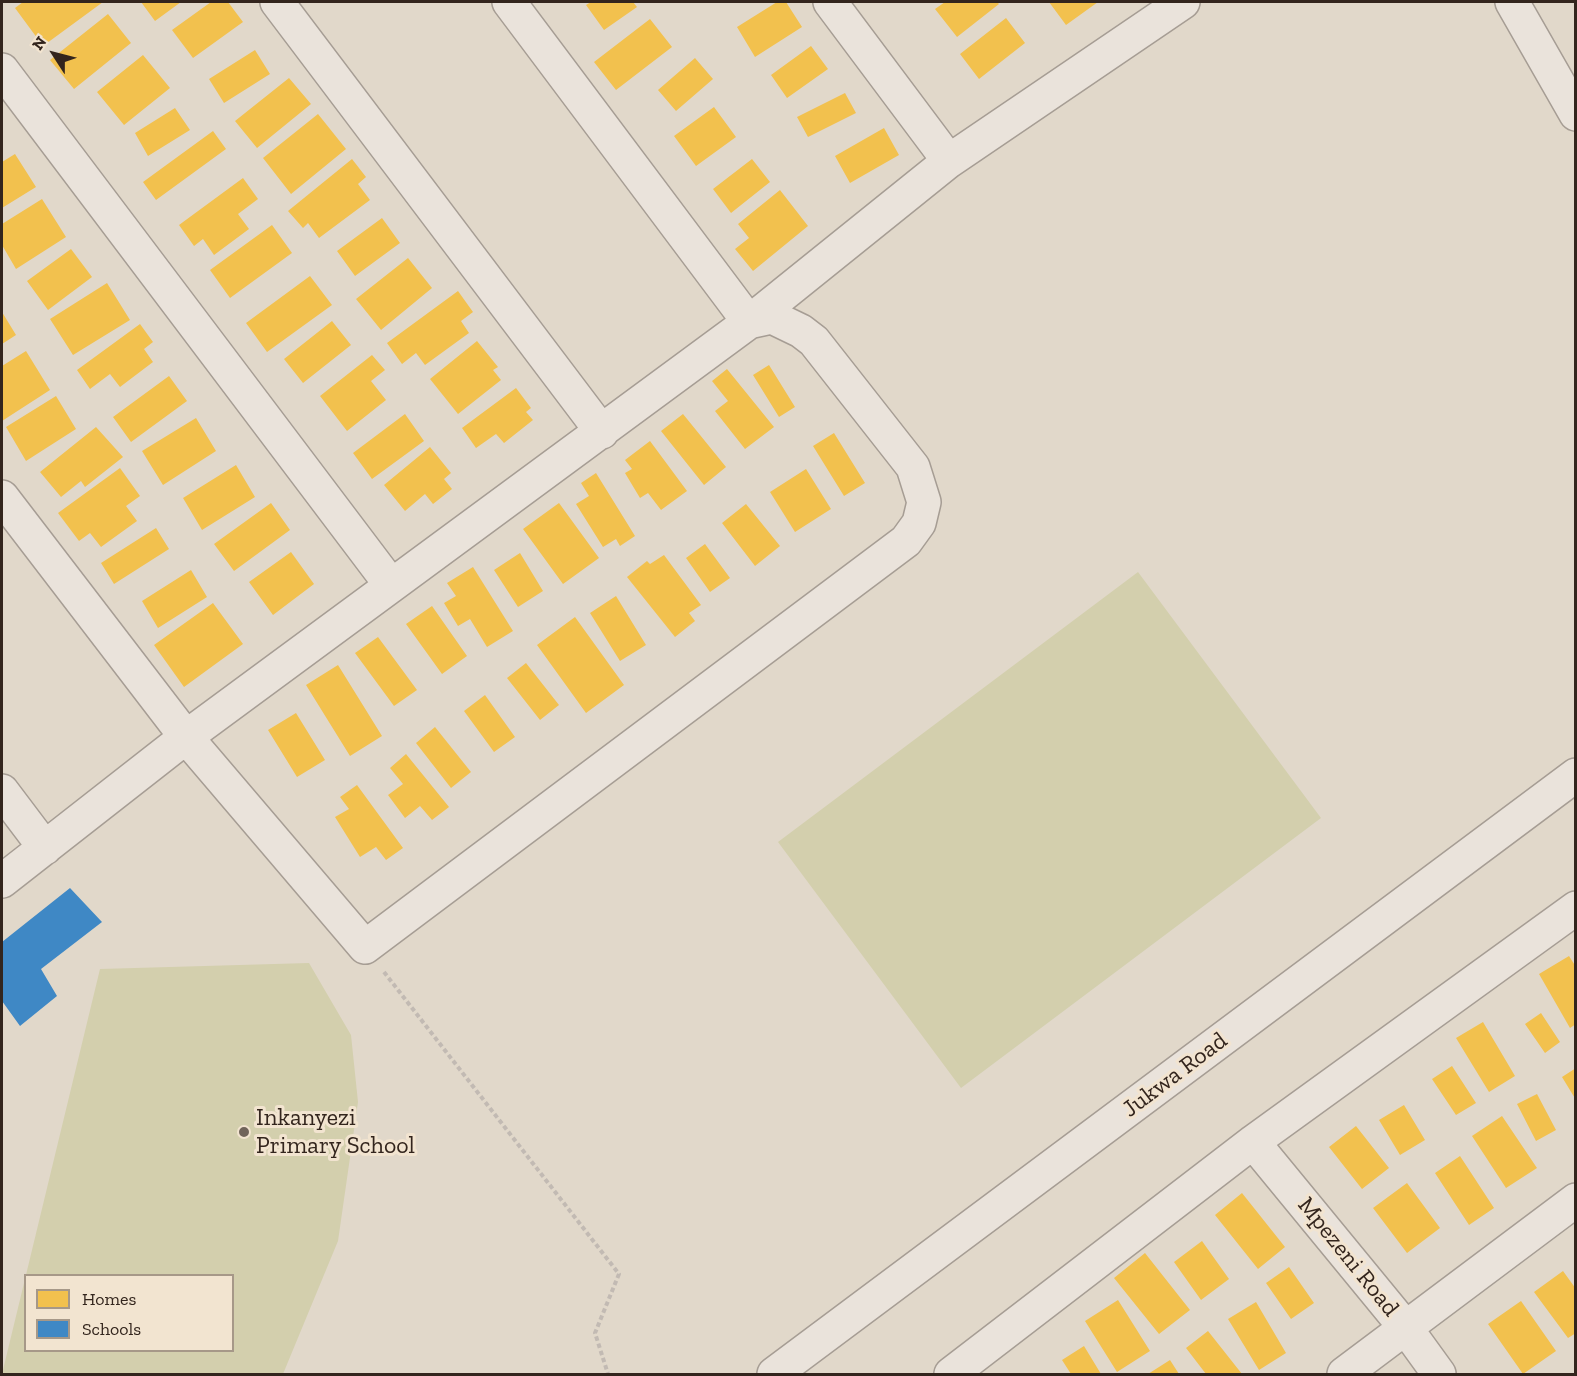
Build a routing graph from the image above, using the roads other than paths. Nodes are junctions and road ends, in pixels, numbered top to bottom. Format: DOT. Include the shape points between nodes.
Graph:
graph roads {
  1 [pos="277,2"];
  2 [pos="509,2"];
  3 [pos="830,2"];
  4 [pos="1512,2"];
  5 [pos="1173,4"];
  6 [pos="2,70"];
  7 [pos="1575,114"];
  8 [pos="949,161"];
  9 [pos="749,322"];
  10 [pos="602,432"];
  11 [pos="2,497"];
  12 [pos="392,585"];
  13 [pos="186,736"];
  14 [pos="1575,775"];
  15 [pos="2,791"];
  16 [pos="45,848"];
  17 [pos="2,881"];
  18 [pos="1575,908"];
  19 [pos="1253,1142"];
  20 [pos="1575,1200"];
  21 [pos="1406,1327"];
  22 [pos="774,1374"];
  23 [pos="951,1374"];
  24 [pos="1344,1374"];
  25 [pos="1439,1374"];
  1 -- 10 [label="street"];
  2 -- 9 [label="street"];
  3 -- 8 [label="street"];
  4 -- 7 [label="street"];
  5 -- 8 [label="street"];
  6 -- 12 [label="street"];
  8 -- 9 [label="street"];
  9 -- 10 [label="street"];
  9 -- 13 [label="street" via="772,317 814,341 913,467 924,502 919,523 906,541 365,947"];
  10 -- 12 [label="street"];
  11 -- 13 [label="street"];
  12 -- 13 [label="street"];
  13 -- 16 [label="street"];
  14 -- 22 [label="street, Jukwa Road"];
  15 -- 16 [label="street"];
  16 -- 17 [label="street"];
  18 -- 19 [label="street"];
  19 -- 21 [label="street, Mpezeni Road"];
  19 -- 23 [label="street"];
  20 -- 21 [label="street"];
  21 -- 24 [label="street"];
  21 -- 25 [label="street, Mpezeni Road"];
}
